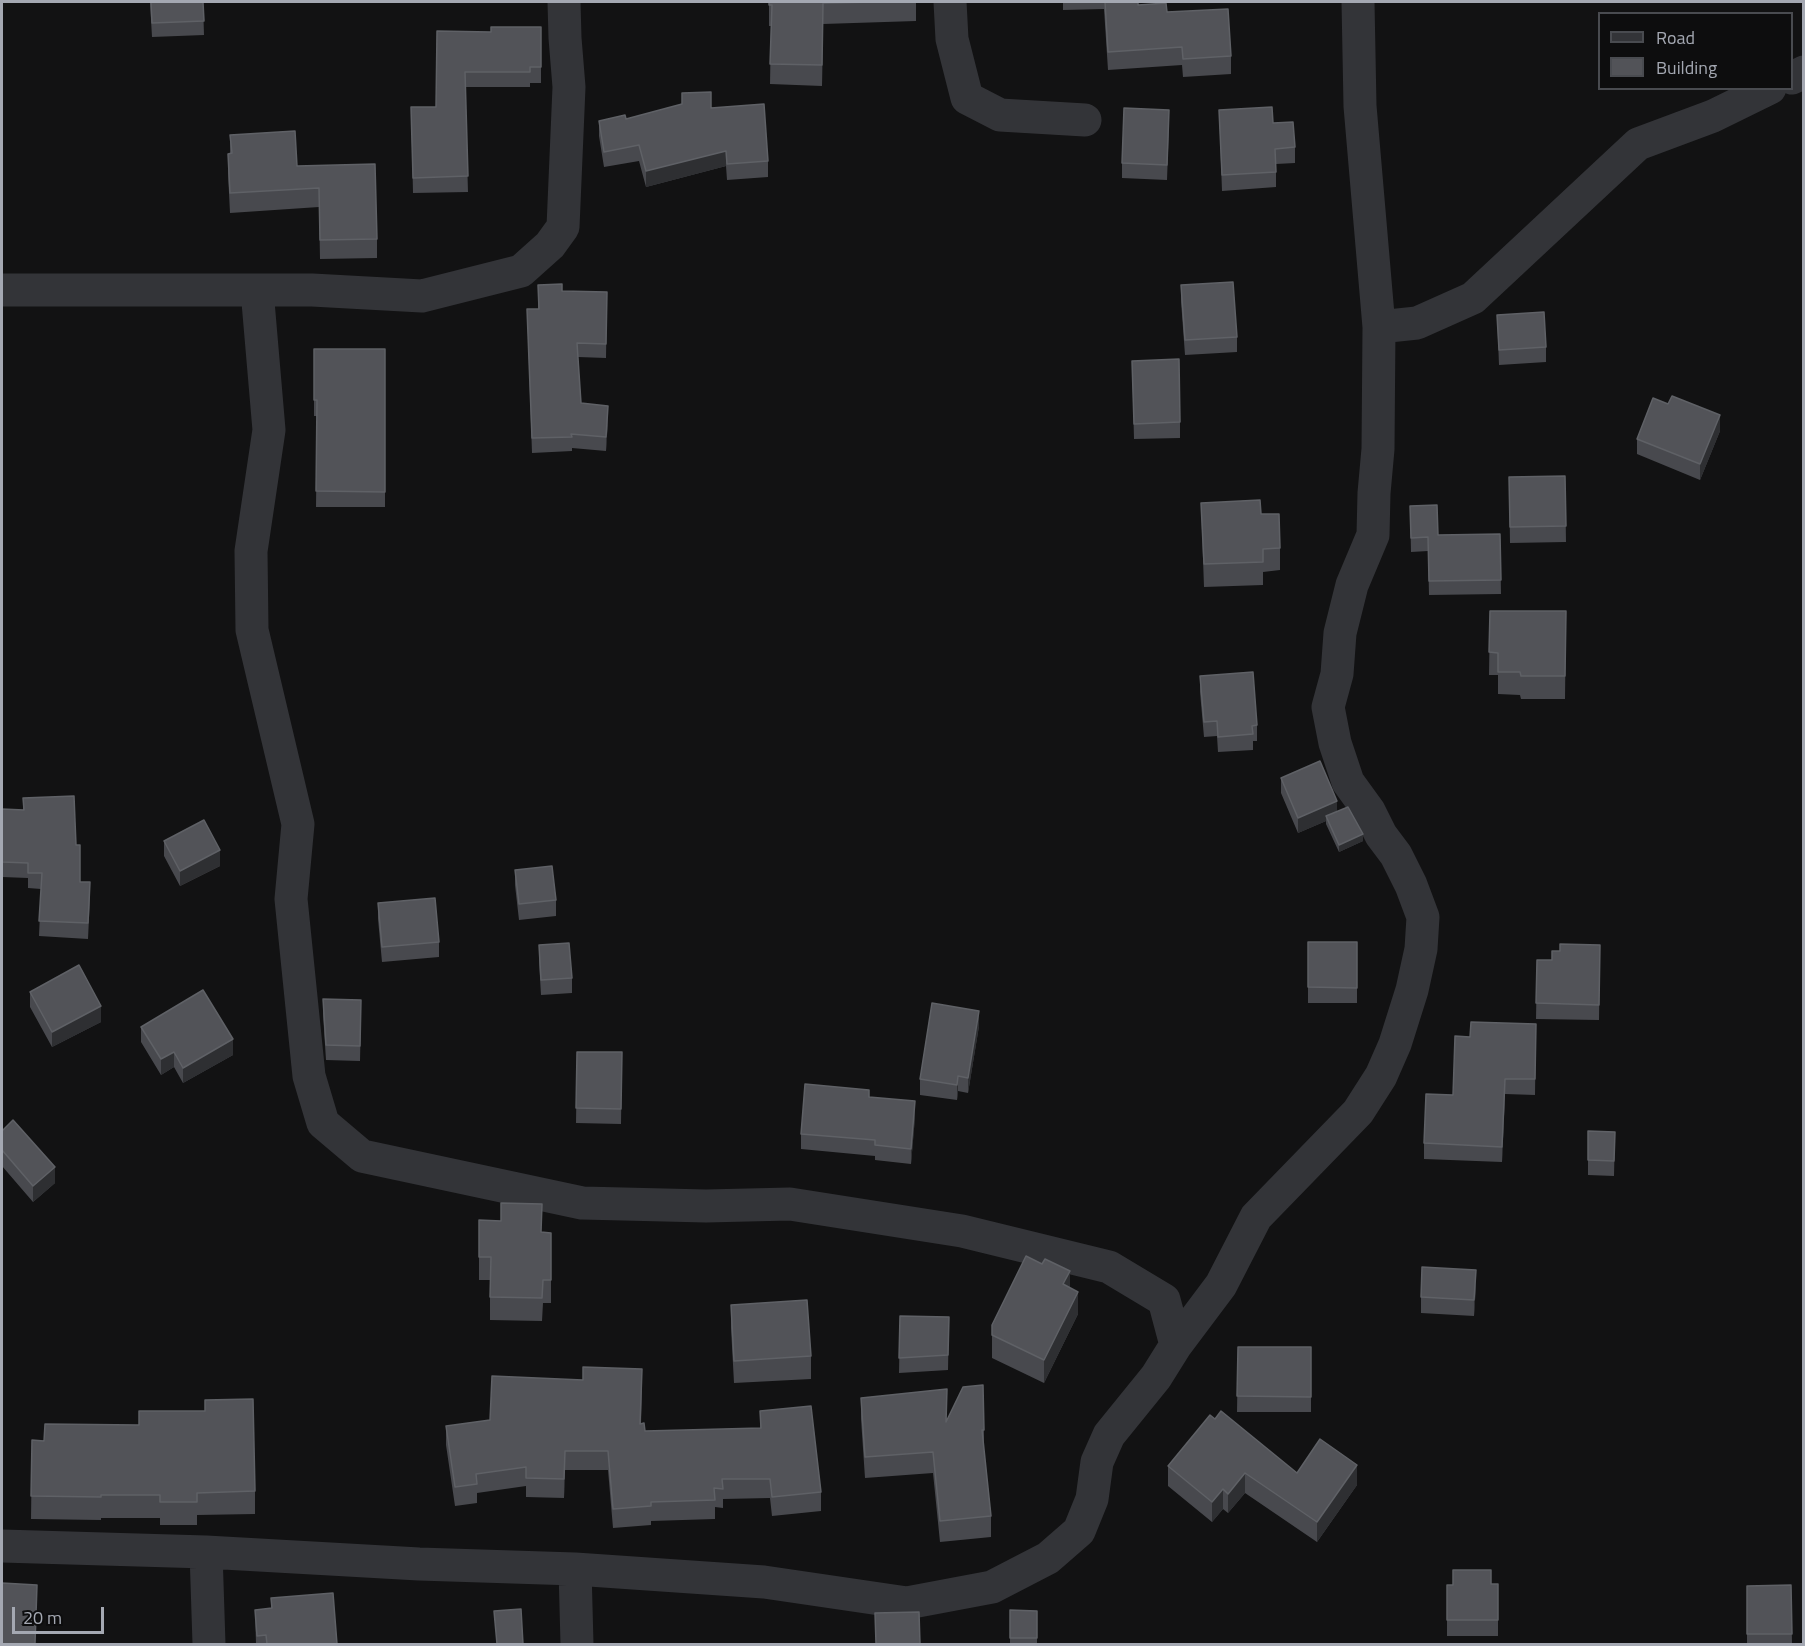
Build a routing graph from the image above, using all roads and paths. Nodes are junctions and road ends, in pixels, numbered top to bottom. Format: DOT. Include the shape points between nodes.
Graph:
graph roads {
  1 [pos="564,2"];
  2 [pos="950,2"];
  3 [pos="1358,2"];
  4 [pos="1766,90"];
  5 [pos="1085,120"];
  6 [pos="2,290"];
  7 [pos="257,290"];
  8 [pos="1379,327"];
  9 [pos="1176,1345"];
  10 [pos="2,1546"];
  11 [pos="206,1552"];
  12 [pos="575,1569"];
  13 [pos="209,1644"];
  14 [pos="577,1644"];
  1 -- 7 [label="street" via="569,87 563,227 550,244 521,271 422,296"];
  2 -- 5 [label="street" via="952,39 967,98 1000,116"];
  3 -- 8 [label="street" via="1360,106"];
  4 -- 8 [label="street" via="1713,116 1638,144 1473,298 1417,322"];
  6 -- 7 [label="street"];
  7 -- 9 [label="street" via="269,430 251,551 252,630 298,824 291,899 309,1076 323,1123 362,1156 582,1203 790,1204 962,1231 1109,1267 1164,1300"];
  8 -- 9 [label="street" via="1373,535 1352,585 1328,707 1348,782 1370,811 1412,885 1423,917 1421,949 1395,1044 1381,1076 1358,1112 1256,1217 1221,1285"];
  9 -- 12 [label="street" via="1156,1377 1109,1435 1097,1462 1092,1499 1079,1532 1048,1558 992,1587 907,1604 764,1582"];
  10 -- 11 [label="street"];
  11 -- 12 [label="street"];
  11 -- 13 [label="street"];
  12 -- 14 [label="street"];
}
